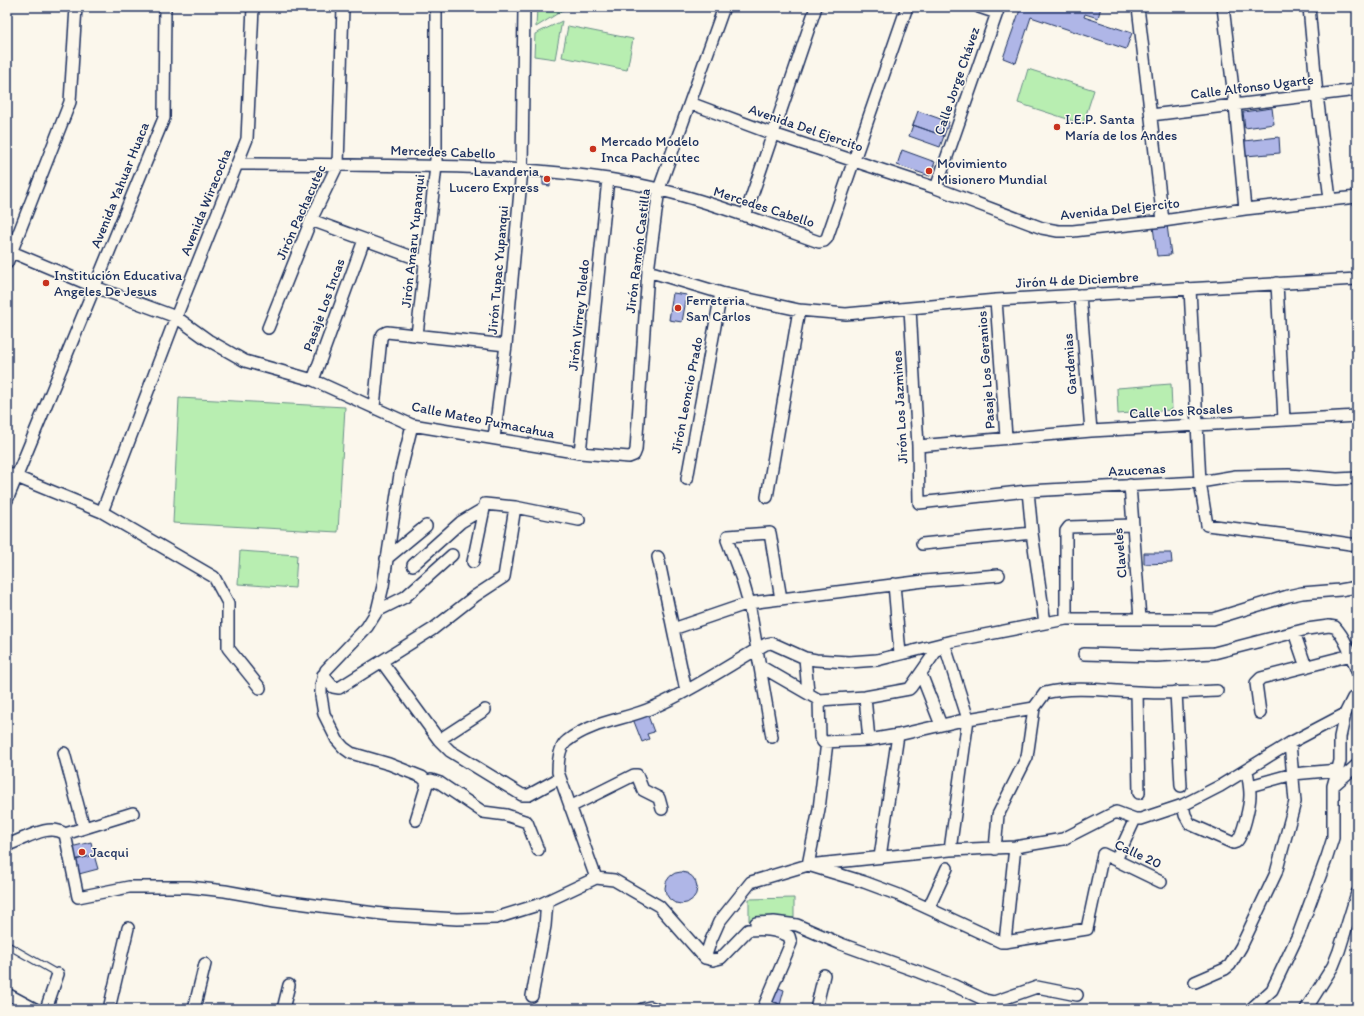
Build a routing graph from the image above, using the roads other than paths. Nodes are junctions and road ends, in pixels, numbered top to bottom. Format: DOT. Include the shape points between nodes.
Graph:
graph roads {
  1 [pos="76,7"];
  2 [pos="164,7"];
  3 [pos="253,7"];
  4 [pos="343,7"];
  5 [pos="436,7"];
  6 [pos="524,7"];
  7 [pos="724,7"];
  8 [pos="816,7"];
  9 [pos="979,7"];
  10 [pos="1138,7"];
  11 [pos="1223,7"];
  12 [pos="1309,7"];
  13 [pos="904,8"];
  14 [pos="998,10"];
  15 [pos="1357,90"];
  16 [pos="1317,95"];
  17 [pos="690,103"];
  18 [pos="1235,105"];
  19 [pos="1151,115"];
  20 [pos="773,134"];
  21 [pos="855,161"];
  22 [pos="238,164"];
  23 [pos="338,164"];
  24 [pos="436,166"];
  25 [pos="522,169"];
  26 [pos="608,179"];
  27 [pos="936,188"];
  28 [pos="660,189"];
  29 [pos="1357,196"];
  30 [pos="1330,199"];
  31 [pos="1245,209"];
  32 [pos="745,216"];
  33 [pos="312,220"];
  34 [pos="1162,221"];
  35 [pos="364,240"];
  36 [pos="9,251"];
  37 [pos="426,262"];
  38 [pos="7,263"];
  39 [pos="648,271"];
  40 [pos="1357,279"];
  41 [pos="1277,283"];
  42 [pos="95,287"];
  43 [pos="1190,289"];
  44 [pos="722,293"];
  45 [pos="1080,295"];
  46 [pos="996,300"];
  47 [pos="910,309"];
  48 [pos="799,310"];
  49 [pos="176,317"];
  50 [pos="268,328"];
  51 [pos="417,335"];
  52 [pos="506,345"];
  53 [pos="313,380"];
  54 [pos="374,407"];
  55 [pos="1357,416"];
  56 [pos="1284,420"];
  57 [pos="1197,424"];
  58 [pos="412,425"];
  59 [pos="1090,431"];
  60 [pos="1006,437"];
  61 [pos="494,438"];
  62 [pos="918,446"];
  63 [pos="580,453"];
  64 [pos="629,457"];
  65 [pos="12,475"];
  66 [pos="1357,478"];
  67 [pos="687,479"];
  68 [pos="1200,482"];
  69 [pos="1130,485"];
  70 [pos="1028,491"];
  71 [pos="767,498"];
  72 [pos="7,500"];
  73 [pos="919,503"];
  74 [pos="515,507"];
  75 [pos="483,509"];
  76 [pos="102,512"];
  77 [pos="579,520"];
  78 [pos="1132,525"];
  79 [pos="426,526"];
  80 [pos="1032,533"];
  81 [pos="922,544"];
  82 [pos="1357,545"];
  83 [pos="452,555"];
  84 [pos="658,557"];
  85 [pos="386,559"];
  86 [pos="473,562"];
  87 [pos="413,565"];
  88 [pos="999,575"];
  89 [pos="894,584"];
  90 [pos="1357,586"];
  91 [pos="780,599"];
  92 [pos="749,603"];
  93 [pos="377,611"];
  94 [pos="1066,619"];
  95 [pos="1140,619"];
  96 [pos="1045,623"];
  97 [pos="673,629"];
  98 [pos="1294,632"];
  99 [pos="942,644"];
  100 [pos="757,649"];
  101 [pos="900,654"];
  102 [pos="1084,654"];
  103 [pos="1351,655"];
  104 [pos="805,658"];
  105 [pos="382,662"];
  106 [pos="760,666"];
  107 [pos="1306,667"];
  108 [pos="1357,671"];
  109 [pos="921,674"];
  110 [pos="323,675"];
  111 [pos="260,688"];
  112 [pos="686,691"];
  113 [pos="1217,691"];
  114 [pos="808,692"];
  115 [pos="1137,692"];
  116 [pos="1176,692"];
  117 [pos="1357,696"];
  118 [pos="865,697"];
  119 [pos="819,700"];
  120 [pos="1034,708"];
  121 [pos="485,710"];
  122 [pos="1260,713"];
  123 [pos="1345,714"];
  124 [pos="968,719"];
  125 [pos="941,725"];
  126 [pos="898,735"];
  127 [pos="772,737"];
  128 [pos="439,740"];
  129 [pos="869,740"];
  130 [pos="827,742"];
  131 [pos="1290,744"];
  132 [pos="64,753"];
  133 [pos="1357,764"];
  134 [pos="1247,770"];
  135 [pos="1338,770"];
  136 [pos="1293,774"];
  137 [pos="560,778"];
  138 [pos="427,784"];
  139 [pos="1180,786"];
  140 [pos="1250,786"];
  141 [pos="1333,789"];
  142 [pos="1139,793"];
  143 [pos="1183,805"];
  144 [pos="570,807"];
  145 [pos="662,809"];
  146 [pos="133,813"];
  147 [pos="416,820"];
  148 [pos="1135,820"];
  149 [pos="84,828"];
  150 [pos="65,834"];
  151 [pos="7,845"];
  152 [pos="1015,847"];
  153 [pos="995,849"];
  154 [pos="538,850"];
  155 [pos="950,850"];
  156 [pos="880,857"];
  157 [pos="1116,860"];
  158 [pos="808,865"];
  159 [pos="947,868"];
  160 [pos="596,878"];
  161 [pos="1161,882"];
  162 [pos="1357,893"];
  163 [pos="547,901"];
  164 [pos="929,907"];
  165 [pos="128,928"];
  166 [pos="748,930"];
  167 [pos="1006,942"];
  168 [pos="7,944"];
  169 [pos="705,958"];
  170 [pos="204,964"];
  171 [pos="58,974"];
  172 [pos="824,975"];
  173 [pos="1195,982"];
  174 [pos="289,985"];
  175 [pos="7,994"];
  176 [pos="1077,995"];
  177 [pos="532,996"];
  178 [pos="768,1008"];
  179 [pos="35,1009"];
  180 [pos="46,1009"];
  181 [pos="108,1009"];
  182 [pos="194,1009"];
  183 [pos="284,1009"];
  184 [pos="642,1009"];
  185 [pos="656,1009"];
  186 [pos="816,1009"];
  187 [pos="1251,1009"];
  188 [pos="1306,1009"];
  1 -- 36 [label="street" via="70,102"];
  2 -- 42 [label="street, Avenida Yahuar Huaca" via="164,118"];
  3 -- 22 [label="street, Avenida Wiracocha" via="247,139"];
  4 -- 23 [label="street, Jirón Pachacutec"];
  5 -- 24 [label="street, Jirón Amaru Yupanqui"];
  6 -- 25 [label="street, Jirón Tupac Yupanqui"];
  7 -- 17 [label="street, Jirón Ramón Castilla"];
  8 -- 20 [label="street"];
  9 -- 14 [label="street"];
  10 -- 19 [label="street"];
  11 -- 18 [label="street"];
  12 -- 16 [label="street"];
  13 -- 21 [label="street"];
  14 -- 27 [label="street, Calle Jorge Chávez"];
  15 -- 16 [label="street, Calle Alfonso Ugarte"];
  16 -- 18 [label="street, Calle Alfonso Ugarte"];
  16 -- 30 [label="street"];
  17 -- 20 [label="street, Avenida Del Ejercito"];
  17 -- 28 [label="street, Jirón Ramón Castilla"];
  18 -- 19 [label="street, Calle Alfonso Ugarte"];
  18 -- 31 [label="street"];
  19 -- 34 [label="street"];
  20 -- 21 [label="street, Avenida Del Ejercito"];
  20 -- 32 [label="street"];
  21 -- 27 [label="street, Avenida Del Ejercito"];
  21 -- 32 [label="street, Mercedes Cabello" via="824,242"];
  22 -- 23 [label="street, Mercedes Cabello"];
  22 -- 49 [label="street, Avenida Wiracocha"];
  23 -- 24 [label="street, Mercedes Cabello"];
  23 -- 33 [label="street, Jirón Pachacutec"];
  24 -- 25 [label="street, Mercedes Cabello"];
  24 -- 37 [label="street, Jirón Amaru Yupanqui"];
  25 -- 26 [label="street, Mercedes Cabello"];
  25 -- 52 [label="street, Jirón Tupac Yupanqui"];
  26 -- 28 [label="street, Mercedes Cabello"];
  26 -- 63 [label="street, Jirón Virrey Toledo"];
  27 -- 34 [label="street, Avenida Del Ejercito" via="1042,228 1058,231"];
  28 -- 32 [label="street, Mercedes Cabello"];
  28 -- 39 [label="street, Jirón Ramón Castilla"];
  29 -- 30 [label="street, Avenida Del Ejercito"];
  30 -- 31 [label="street, Avenida Del Ejercito"];
  31 -- 34 [label="street, Avenida Del Ejercito"];
  33 -- 35 [label="street"];
  33 -- 50 [label="street, Jirón Pachacutec"];
  35 -- 37 [label="street"];
  35 -- 53 [label="street, Pasaje Los Incas"];
  36 -- 38 [label="street"];
  36 -- 42 [label="street, Calle Mateo Pumacahua"];
  37 -- 51 [label="street, Jirón Amaru Yupanqui"];
  39 -- 44 [label="street, Jirón 4 de Diciembre"];
  39 -- 64 [label="street, Jirón Ramón Castilla" via="636,450 634,455"];
  40 -- 41 [label="street, Jirón 4 de Diciembre"];
  41 -- 43 [label="street, Jirón 4 de Diciembre"];
  41 -- 56 [label="street"];
  42 -- 49 [label="street, Calle Mateo Pumacahua"];
  42 -- 65 [label="street, Avenida Yahuar Huaca"];
  43 -- 45 [label="street, Jirón 4 de Diciembre"];
  43 -- 57 [label="street"];
  44 -- 48 [label="street, Jirón 4 de Diciembre"];
  44 -- 67 [label="street, Jirón Leoncio Prado"];
  45 -- 46 [label="street, Jirón 4 de Diciembre"];
  45 -- 59 [label="street, Gardenias"];
  46 -- 47 [label="street, Jirón 4 de Diciembre"];
  46 -- 60 [label="street, Pasaje Los Geranios"];
  47 -- 48 [label="street, Jirón 4 de Diciembre" via="846,314"];
  47 -- 62 [label="street, Jirón Los Jazmines"];
  48 -- 71 [label="street"];
  49 -- 53 [label="street, Calle Mateo Pumacahua" via="208,340 245,361"];
  49 -- 76 [label="street, Avenida Wiracocha"];
  51 -- 52 [label="street"];
  51 -- 54 [label="street" via="387,332 383,334"];
  52 -- 61 [label="street, Jirón Tupac Yupanqui"];
  53 -- 54 [label="street, Calle Mateo Pumacahua"];
  54 -- 58 [label="street, Calle Mateo Pumacahua"];
  55 -- 56 [label="street, Calle Los Rosales"];
  56 -- 57 [label="street, Calle Los Rosales"];
  57 -- 59 [label="street, Calle Los Rosales"];
  57 -- 68 [label="street"];
  58 -- 61 [label="street, Calle Mateo Pumacahua"];
  58 -- 85 [label="street" via="400,474"];
  59 -- 60 [label="street, Calle Los Rosales"];
  60 -- 62 [label="street, Calle Los Rosales"];
  61 -- 63 [label="street, Calle Mateo Pumacahua"];
  62 -- 73 [label="street, Jirón Los Jazmines"];
  63 -- 64 [label="street, Calle Mateo Pumacahua"];
  65 -- 72 [label="street, Avenida Yahuar Huaca"];
  65 -- 76 [label="street"];
  66 -- 68 [label="street, Azucenas" via="1244,476"];
  68 -- 69 [label="street, Azucenas"];
  68 -- 82 [label="street" via="1207,525"];
  69 -- 70 [label="street, Azucenas"];
  69 -- 78 [label="street, Claveles"];
  70 -- 73 [label="street, Azucenas"];
  70 -- 80 [label="street"];
  74 -- 75 [label="street" via="487,503"];
  74 -- 77 [label="street"];
  74 -- 105 [label="street" via="504,577 433,629"];
  75 -- 86 [label="street"];
  75 -- 87 [label="street" via="461,522"];
  76 -- 111 [label="street" via="214,578 228,603 228,648"];
  78 -- 94 [label="street" via="1067,528"];
  78 -- 95 [label="street, Claveles"];
  79 -- 85 [label="street"];
  80 -- 81 [label="street"];
  80 -- 96 [label="street"];
  83 -- 93 [label="street" via="405,597"];
  84 -- 97 [label="street"];
  85 -- 93 [label="street"];
  88 -- 89 [label="street"];
  89 -- 91 [label="street"];
  89 -- 101 [label="street"];
  90 -- 95 [label="street" via="1288,596 1213,619"];
  91 -- 92 [label="street"];
  91 -- 92 [label="street" via="770,534 728,536 727,540"];
  92 -- 97 [label="street"];
  92 -- 100 [label="street"];
  93 -- 110 [label="street" via="367,627"];
  94 -- 95 [label="street"];
  94 -- 96 [label="street"];
  96 -- 99 [label="street"];
  97 -- 112 [label="street"];
  98 -- 102 [label="street" via="1214,653 1156,656"];
  98 -- 103 [label="street" via="1335,627"];
  98 -- 107 [label="street"];
  99 -- 101 [label="street"];
  99 -- 109 [label="street"];
  99 -- 124 [label="street"];
  100 -- 104 [label="street" via="771,643"];
  100 -- 106 [label="street"];
  100 -- 112 [label="street"];
  101 -- 104 [label="street" via="877,660 849,662"];
  103 -- 107 [label="street"];
  103 -- 108 [label="street"];
  104 -- 114 [label="street"];
  105 -- 110 [label="street" via="339,688 333,687"];
  105 -- 128 [label="street"];
  106 -- 114 [label="street"];
  106 -- 127 [label="street"];
  107 -- 122 [label="street" via="1258,680 1256,683"];
  109 -- 118 [label="street" via="909,689"];
  109 -- 125 [label="street"];
  110 -- 138 [label="street" via="320,685 324,714 344,748 351,753 422,777"];
  112 -- 137 [label="street" via="640,713 587,729 565,742 558,758"];
  113 -- 116 [label="street"];
  114 -- 119 [label="street"];
  115 -- 116 [label="street"];
  115 -- 120 [label="street" via="1062,689 1045,693"];
  115 -- 142 [label="street"];
  116 -- 139 [label="street"];
  117 -- 123 [label="street" via="1353,698"];
  118 -- 119 [label="street"];
  118 -- 129 [label="street"];
  119 -- 130 [label="street" via="820,737 823,742"];
  120 -- 124 [label="street"];
  120 -- 153 [label="street" via="1027,757 998,815"];
  121 -- 128 [label="street"];
  123 -- 131 [label="street"];
  123 -- 135 [label="street" via="1340,737"];
  124 -- 125 [label="street"];
  124 -- 155 [label="street"];
  125 -- 126 [label="street"];
  126 -- 129 [label="street"];
  126 -- 156 [label="street"];
  128 -- 137 [label="street" via="450,751 522,795 529,795"];
  129 -- 130 [label="street"];
  130 -- 158 [label="street" via="819,809"];
  131 -- 134 [label="street"];
  131 -- 136 [label="street"];
  132 -- 149 [label="street"];
  133 -- 141 [label="street"];
  134 -- 140 [label="street"];
  134 -- 143 [label="street"];
  135 -- 136 [label="street"];
  135 -- 141 [label="street"];
  136 -- 140 [label="street"];
  136 -- 173 [label="street" via="1295,802 1276,873 1235,959 1225,969"];
  137 -- 144 [label="street"];
  138 -- 147 [label="street"];
  138 -- 154 [label="street" via="431,780 440,783 482,812 506,815 527,822"];
  140 -- 143 [label="street" via="1248,808 1240,837 1233,843 1190,824"];
  141 -- 187 [label="street" via="1333,838 1316,890 1272,990"];
  143 -- 148 [label="street"];
  144 -- 145 [label="street" via="637,775 643,790 659,798"];
  144 -- 160 [label="street"];
  146 -- 149 [label="street"];
  148 -- 152 [label="street" via="1116,812 1062,839"];
  148 -- 157 [label="street"];
  149 -- 150 [label="street"];
  150 -- 151 [label="street" via="59,830 47,830"];
  150 -- 163 [label="street" via="78,897 129,887 189,887 390,915 457,919 496,918"];
  152 -- 153 [label="street"];
  152 -- 167 [label="street"];
  153 -- 155 [label="street"];
  155 -- 156 [label="street"];
  156 -- 158 [label="street"];
  157 -- 161 [label="street, Calle 20"];
  157 -- 167 [label="street, Calle 20" via="1103,854 1087,929"];
  158 -- 164 [label="street" via="864,882"];
  158 -- 169 [label="street" via="751,882 719,922"];
  159 -- 164 [label="street"];
  160 -- 163 [label="street"];
  160 -- 169 [label="street" via="614,880 659,906"];
  162 -- 188 [label="street" via="1334,966"];
  163 -- 177 [label="street"];
  164 -- 167 [label="street" via="1001,942"];
  165 -- 181 [label="street"];
  166 -- 169 [label="street" via="721,958"];
  166 -- 176 [label="street" via="757,922 798,925 994,1002 1037,988"];
  166 -- 178 [label="street" via="766,929 780,932 789,936 791,943"];
  168 -- 171 [label="lane"];
  170 -- 182 [label="street"];
  171 -- 180 [label="street"];
  172 -- 186 [label="street"];
  174 -- 183 [label="street"];
  175 -- 179 [label="street"];
  184 -- 185 [label="street"];
}
